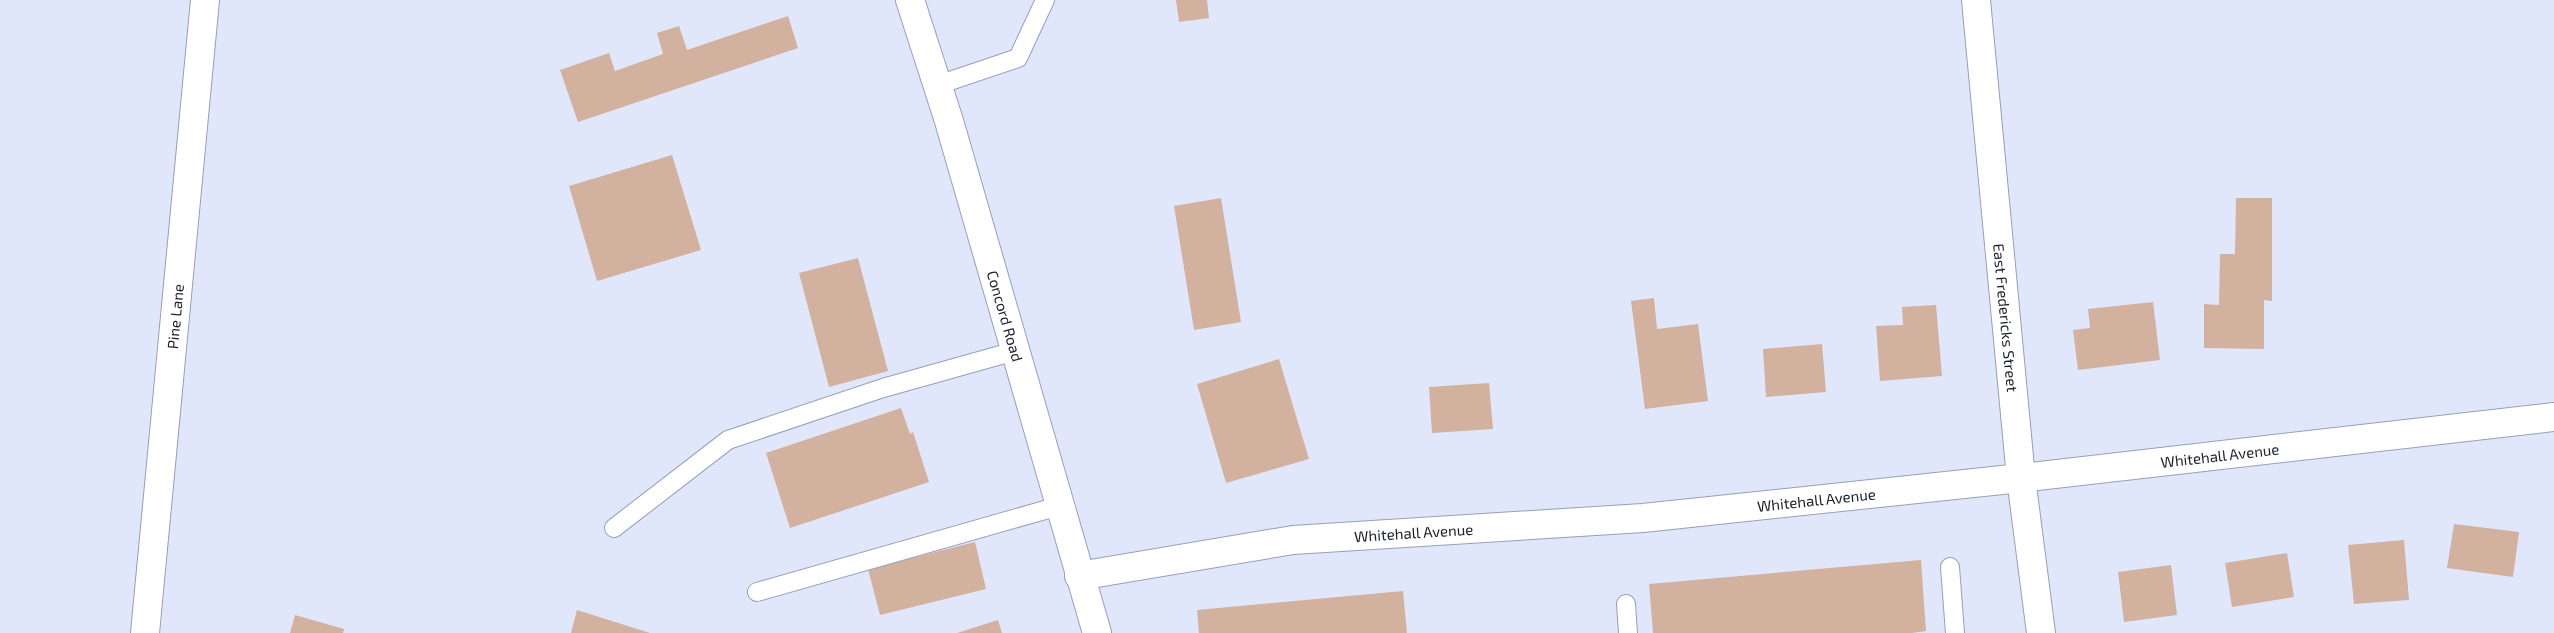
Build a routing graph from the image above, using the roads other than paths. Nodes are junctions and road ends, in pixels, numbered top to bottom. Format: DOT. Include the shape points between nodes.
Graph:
graph roads {
  1 [pos="205,0"];
  2 [pos="910,0"];
  3 [pos="1045,0"];
  4 [pos="1976,0"];
  5 [pos="938,85"];
  6 [pos="1015,352"];
  7 [pos="2554,417"];
  8 [pos="2021,478"];
  9 [pos="1059,506"];
  10 [pos="614,528"];
  11 [pos="1950,567"];
  12 [pos="1080,576"];
  13 [pos="757,592"];
  14 [pos="1626,604"];
  15 [pos="145,633"];
  16 [pos="1098,633"];
  17 [pos="1628,633"];
  18 [pos="1955,633"];
  19 [pos="2041,633"];
  1 -- 15 [label="street, Pine Lane"];
  2 -- 5 [label="street, Concord Road"];
  3 -- 5 [label="lane" via="1018,58"];
  4 -- 8 [label="street, East Fredericks Street"];
  5 -- 6 [label="street, Concord Road"];
  6 -- 9 [label="street, Concord Road"];
  6 -- 10 [label="lane" via="883,388 728,440"];
  7 -- 8 [label="street, Whitehall Avenue"];
  8 -- 12 [label="street, Whitehall Avenue" via="1643,518 1293,540"];
  8 -- 19 [label="street, East Fredericks Street"];
  9 -- 12 [label="street, Concord Road"];
  9 -- 13 [label="lane"];
  11 -- 18 [label="lane"];
  12 -- 16 [label="street, Concord Road"];
  14 -- 17 [label="lane"];
}
